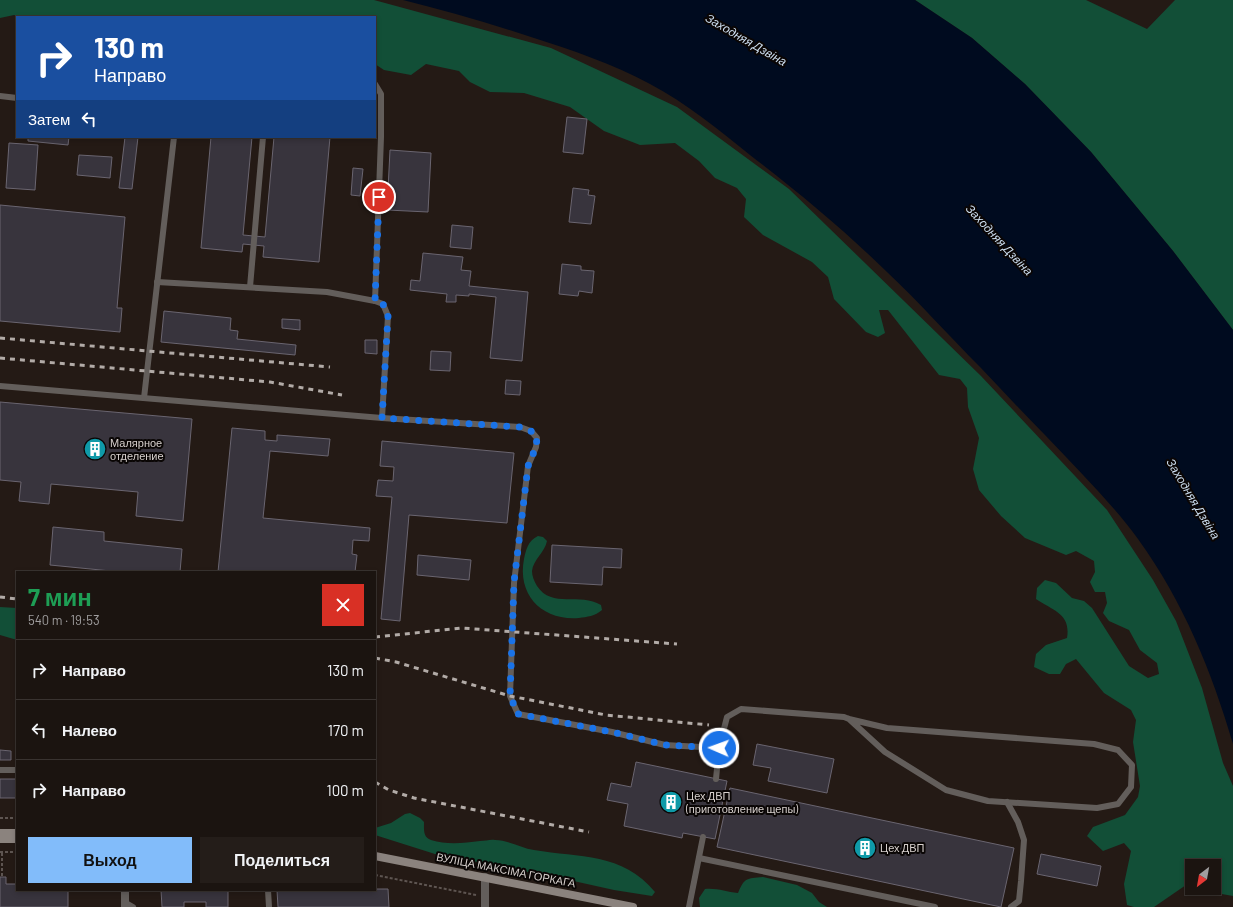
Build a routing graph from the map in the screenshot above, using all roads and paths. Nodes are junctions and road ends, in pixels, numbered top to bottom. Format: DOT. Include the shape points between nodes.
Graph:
graph roads {
  1 [pos="376,86"];
  2 [pos="0,96"];
  3 [pos="16,98"];
  4 [pos="174,138"];
  5 [pos="263,138"];
  6 [pos="157,282"];
  7 [pos="250,287"];
  8 [pos="375,301"];
  9 [pos="0,386"];
  10 [pos="144,398"];
  11 [pos="382,418"];
  12 [pos="849,718"];
  13 [pos="719,748"];
  14 [pos="0,770"];
  15 [pos="16,770"];
  16 [pos="716,779"];
  17 [pos="1007,802"];
  18 [pos="0,818"];
  19 [pos="16,818"];
  20 [pos="0,833"];
  21 [pos="16,833"];
  22 [pos="703,837"];
  23 [pos="0,839"];
  24 [pos="16,839"];
  25 [pos="1,852"];
  26 [pos="16,852"];
  27 [pos="376,856"];
  28 [pos="699,858"];
  29 [pos="376,875"];
  30 [pos="2,876"];
  31 [pos="485,877"];
  32 [pos="125,891"];
  33 [pos="268,891"];
  34 [pos="484,897"];
  35 [pos="128,906"];
  36 [pos="269,907"];
  37 [pos="485,907"];
  38 [pos="633,907"];
  39 [pos="689,907"];
  40 [pos="935,907"];
  41 [pos="1012,907"];
  1 -- 8 [label="lane" via="381,94 381,109"];
  2 -- 3 [label="lane"];
  4 -- 6 [label="lane"];
  5 -- 7 [label="lane"];
  6 -- 7 [label="lane"];
  6 -- 10 [label="lane"];
  7 -- 8 [label="lane" via="327,292"];
  8 -- 11 [label="lane" via="383,304 388,316"];
  9 -- 10 [label="lane"];
  10 -- 11 [label="lane"];
  11 -- 13 [label="lane" via="520,427 531,431 537,438 528,466 514,582 510,696 518,714 665,745"];
  12 -- 13 [label="lane" via="741,709 726,716"];
  12 -- 17 [label="lane" via="885,752 946,790 988,801"];
  12 -- 17 [label="lane" via="887,728 1094,744 1118,750 1132,765 1131,787 1118,804 1097,808"];
  13 -- 16 [label="lane"];
  14 -- 15 [label="lane"];
  17 -- 41 [label="lane" via="1024,840 1019,901"];
  18 -- 19 [label="path"];
  20 -- 21 [label="main road"];
  22 -- 28 [label="lane"];
  23 -- 24 [label="main road"];
  25 -- 26 [label="path"];
  25 -- 30 [label="path"];
  27 -- 31 [label="main road, ВУЛІЦА МАКСІМА ГОРКАГА"];
  28 -- 39 [label="lane"];
  28 -- 40 [label="lane"];
  29 -- 34 [label="path"];
  31 -- 34 [label="street"];
  31 -- 38 [label="main road, ВУЛІЦА МАКСІМА ГОРКАГА"];
  32 -- 35 [label="street"];
  33 -- 36 [label="lane"];
  34 -- 37 [label="street"];
}
